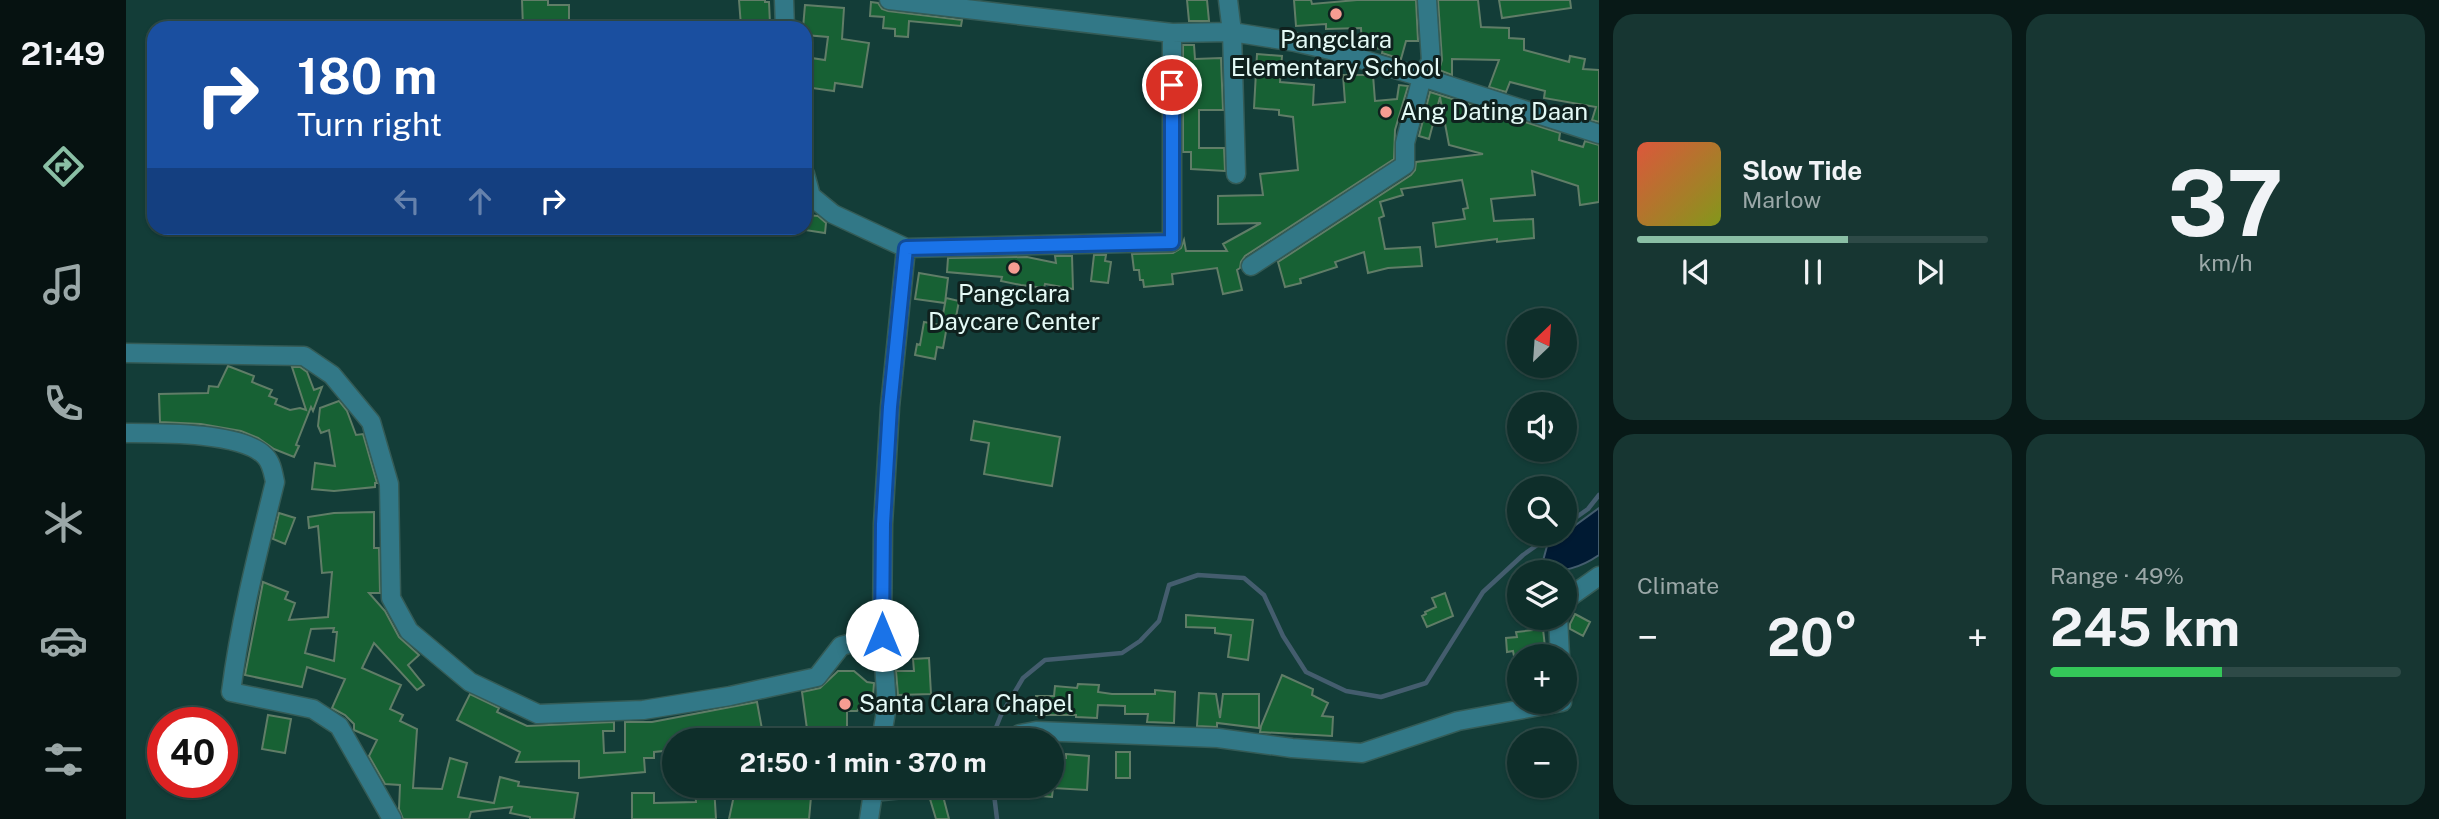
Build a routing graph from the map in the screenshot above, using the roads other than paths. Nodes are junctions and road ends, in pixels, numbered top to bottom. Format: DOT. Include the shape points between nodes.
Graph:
graph roads {
  1 [pos="784,0"];
  2 [pos="889,0"];
  3 [pos="1228,0"];
  4 [pos="1427,0"];
  5 [pos="785,21"];
  6 [pos="1232,32"];
  7 [pos="1172,33"];
  8 [pos="1422,77"];
  9 [pos="1599,134"];
  10 [pos="1236,174"];
  11 [pos="812,197"];
  12 [pos="906,248"];
  13 [pos="1251,267"];
  14 [pos="126,353"];
  15 [pos="126,433"];
  16 [pos="1599,576"];
  17 [pos="1577,592"];
  18 [pos="882,635"];
  19 [pos="1507,712"];
  20 [pos="883,728"];
  21 [pos="1064,732"];
  22 [pos="872,798"];
  23 [pos="392,819"];
  24 [pos="869,819"];
  1 -- 5 [label="street"];
  2 -- 7 [label="street"];
  3 -- 6 [label="street"];
  4 -- 8 [label="street" via="1431,61"];
  6 -- 7 [label="street"];
  6 -- 8 [label="street" via="1330,50"];
  6 -- 10 [label="street"];
  7 -- 12 [label="street" via="1172,242"];
  8 -- 9 [label="street"];
  8 -- 13 [label="street" via="1405,143 1405,165"];
  11 -- 12 [label="street" via="832,214"];
  12 -- 18 [label="street" via="889,420"];
  14 -- 18 [label="street" via="304,356 332,375 371,422 389,484 391,598 409,631 470,682 538,714 643,710 817,677 841,646"];
  15 -- 23 [label="street" via="233,440 266,457 275,482 231,692 313,709 339,726"];
  16 -- 17 [label="street"];
  18 -- 20 [label="street" via="887,706"];
  19 -- 21 [label="street" via="1458,721 1362,753 1218,738"];
  22 -- 24 [label="street"];
}
